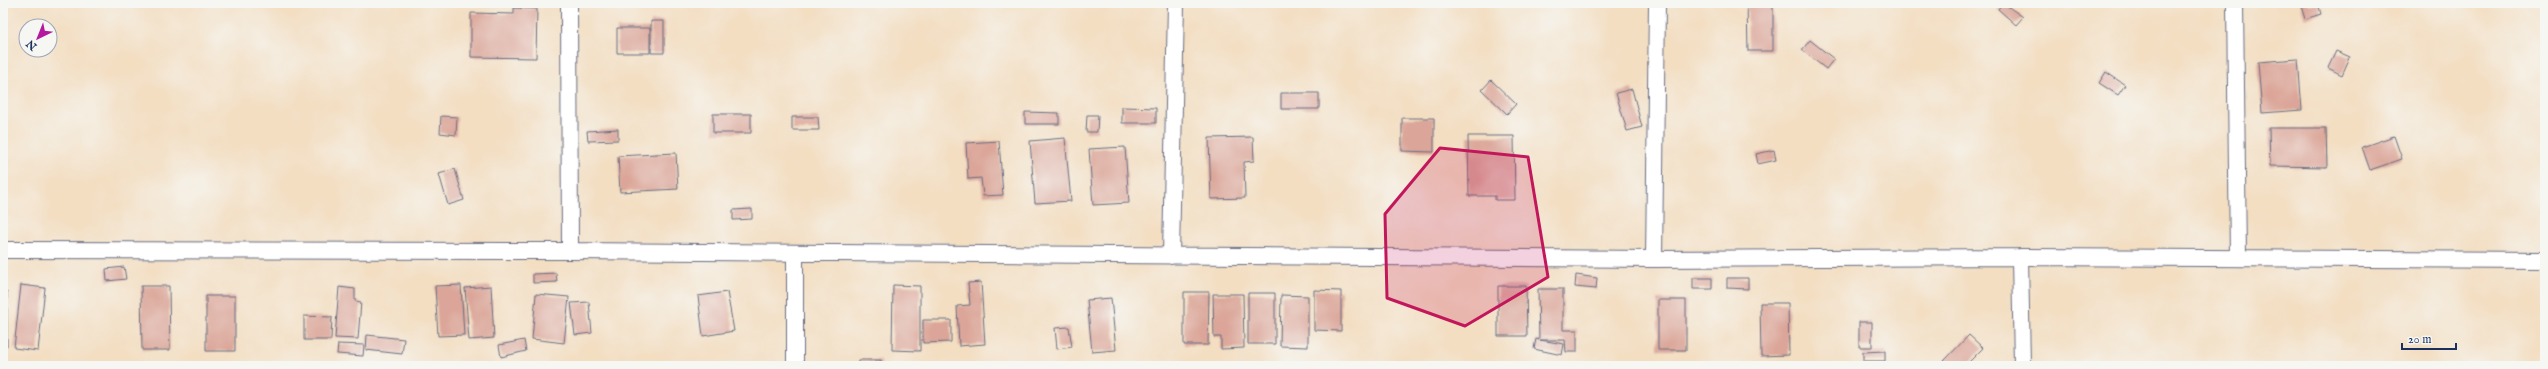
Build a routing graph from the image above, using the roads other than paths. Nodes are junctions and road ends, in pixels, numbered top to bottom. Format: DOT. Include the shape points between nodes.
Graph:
graph roads {
  1 [pos="569,3"];
  2 [pos="1176,3"];
  3 [pos="1657,3"];
  4 [pos="2235,3"];
  5 [pos="3,250"];
  6 [pos="570,251"];
  7 [pos="795,254"];
  8 [pos="1171,256"];
  9 [pos="2020,257"];
  10 [pos="2238,257"];
  11 [pos="1654,259"];
  12 [pos="2545,260"];
  13 [pos="795,366"];
  14 [pos="2022,366"];
  1 -- 6 [label="street"];
  2 -- 8 [label="street"];
  3 -- 11 [label="street"];
  4 -- 10 [label="street"];
  5 -- 6 [label="street"];
  6 -- 7 [label="street"];
  7 -- 8 [label="street"];
  7 -- 13 [label="street"];
  8 -- 11 [label="street"];
  9 -- 10 [label="street"];
  9 -- 11 [label="street"];
  9 -- 14 [label="street"];
  10 -- 12 [label="street"];
}
